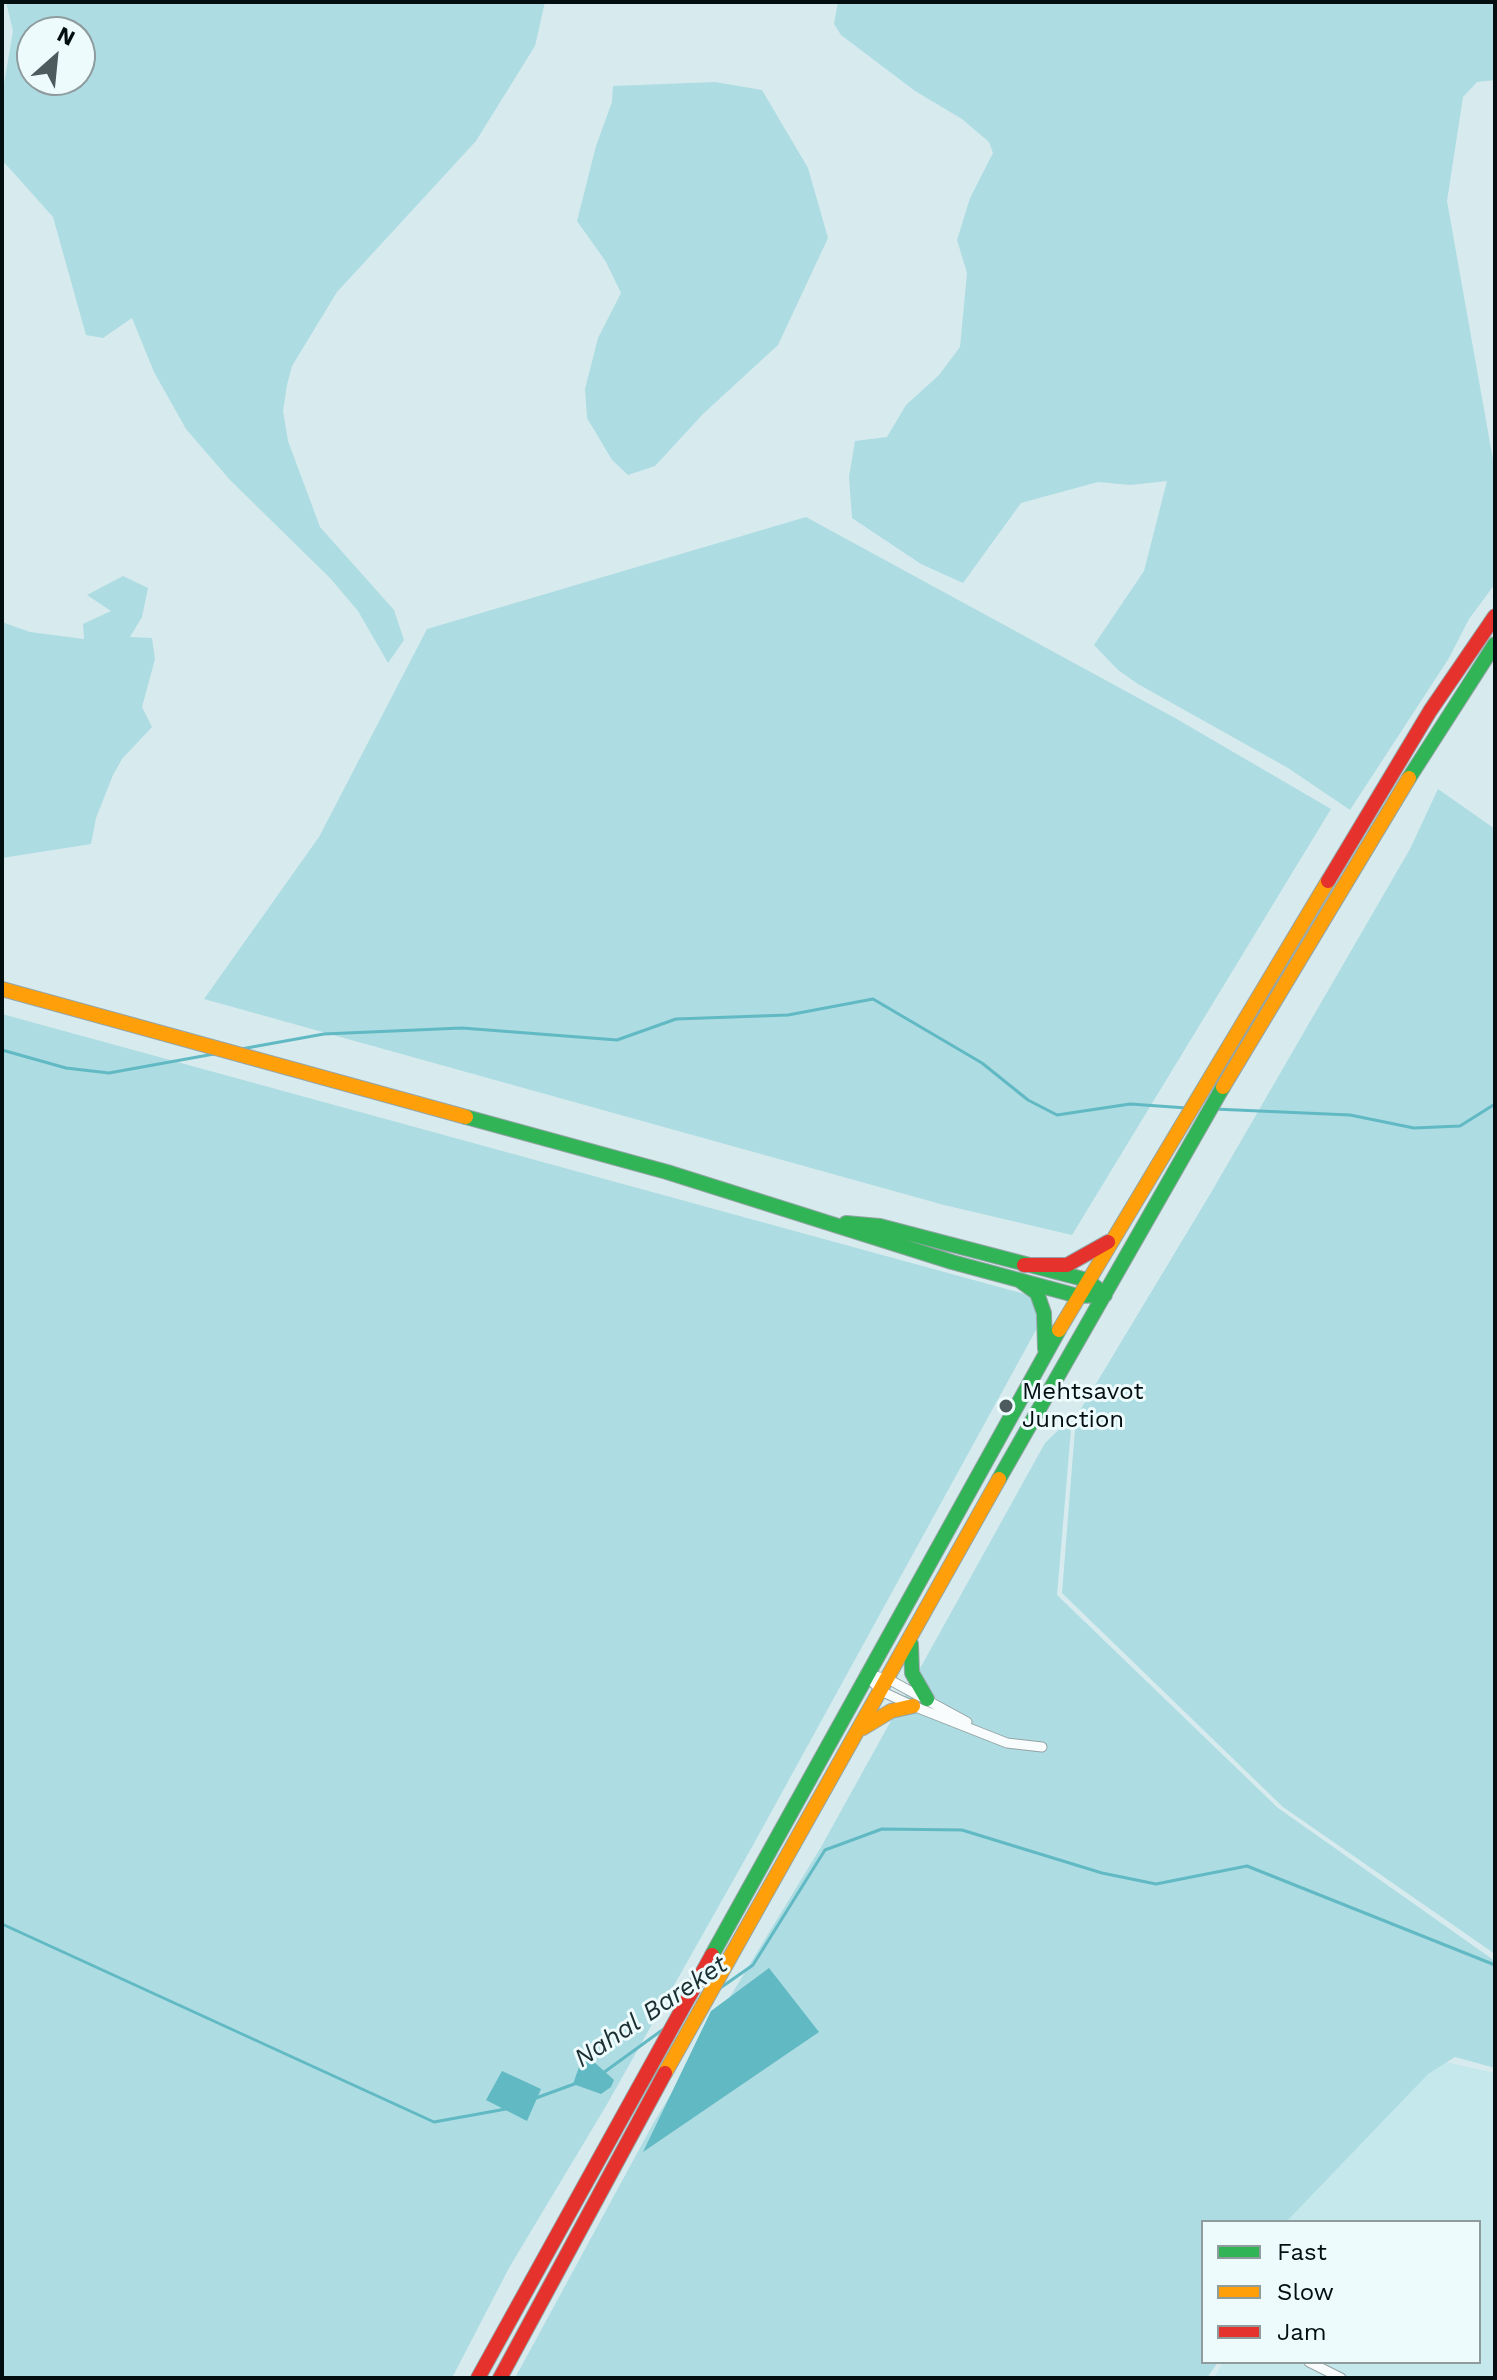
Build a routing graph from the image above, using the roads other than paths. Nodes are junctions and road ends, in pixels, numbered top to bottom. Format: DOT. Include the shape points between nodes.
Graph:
graph roads {
  1 [pos="1495,616"];
  2 [pos="1495,644"];
  3 [pos="2,989"];
  4 [pos="830,1221"];
  5 [pos="1115,1237"];
  6 [pos="1024,1265"];
  7 [pos="1019,1280"];
  8 [pos="1087,1280"];
  9 [pos="1105,1295"];
  10 [pos="1078,1296"];
  11 [pos="1045,1355"];
  12 [pos="911,1638"];
  13 [pos="865,1674"];
  14 [pos="885,1685"];
  15 [pos="927,1699"];
  16 [pos="913,1706"];
  17 [pos="860,1730"];
  18 [pos="994,1738"];
  19 [pos="1042,1747"];
  20 [pos="1313,2364"];
  21 [pos="478,2378"];
  22 [pos="500,2378"];
  23 [pos="1341,2378"];
  1 -- 5 [label="main road" via="1430,711"];
  2 -- 9 [label="main road" via="1234,1070"];
  3 -- 4 [label="main road"];
  4 -- 6 [label="main road" via="880,1226"];
  4 -- 7 [label="main road" via="877,1240"];
  5 -- 6 [label="main road" via="1067,1265"];
  5 -- 8 [label="main road"];
  6 -- 8 [label="main road"];
  7 -- 10 [label="main road"];
  7 -- 11 [label="main road" via="1037,1293 1044,1313"];
  8 -- 9 [label="main road"];
  8 -- 10 [label="main road"];
  9 -- 10 [label="main road"];
  9 -- 12 [label="main road"];
  10 -- 11 [label="main road"];
  11 -- 13 [label="main road"];
  12 -- 14 [label="main road"];
  12 -- 15 [label="main road" via="912,1673"];
  13 -- 14 [label="street"];
  13 -- 21 [label="main road"];
  14 -- 15 [label="street"];
  14 -- 16 [label="street"];
  14 -- 17 [label="main road"];
  15 -- 18 [label="street"];
  16 -- 17 [label="main road" via="891,1711"];
  16 -- 18 [label="street"];
  17 -- 22 [label="main road" via="681,2043"];
  18 -- 19 [label="street"];
  20 -- 23 [label="street"];
}
